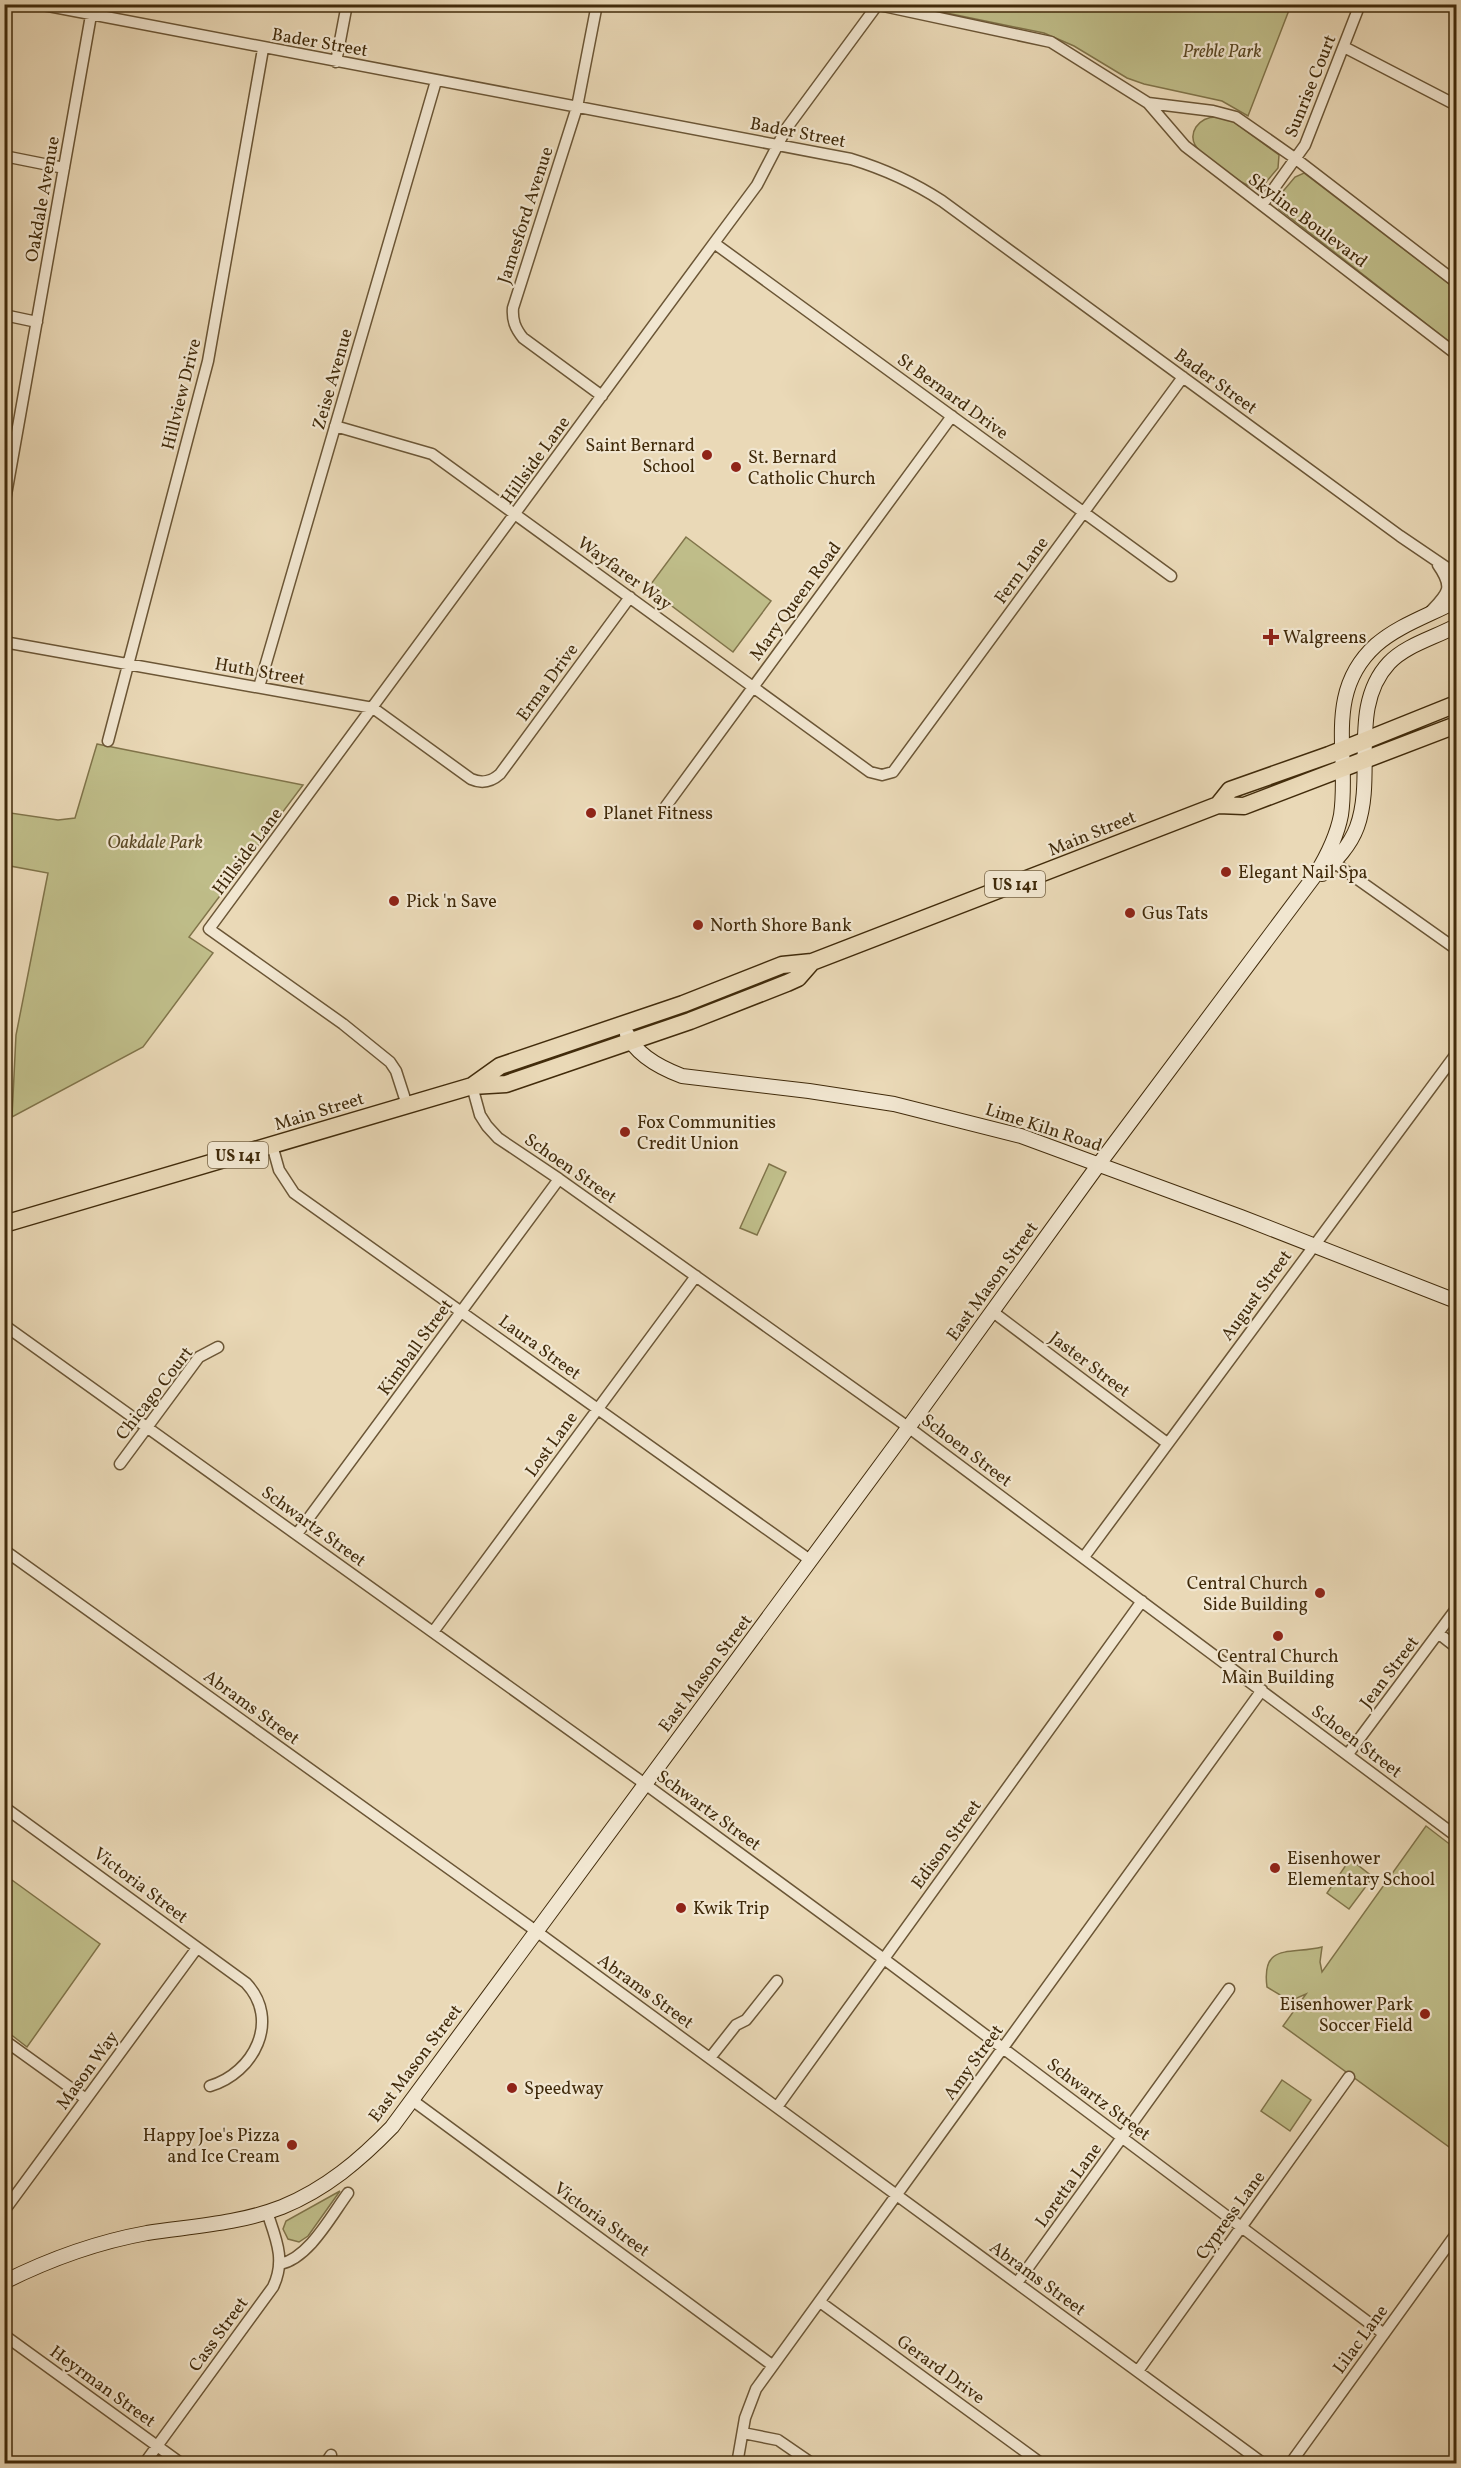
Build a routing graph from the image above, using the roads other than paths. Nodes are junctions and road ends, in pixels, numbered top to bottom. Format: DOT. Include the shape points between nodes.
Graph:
graph roads {
  1 [pos="38,4"];
  2 [pos="347,4"];
  3 [pos="597,4"];
  4 [pos="1360,4"];
  5 [pos="876,5"];
  6 [pos="92,10"];
  7 [pos="1344,47"];
  8 [pos="263,49"];
  9 [pos="336,62"];
  10 [pos="436,81"];
  11 [pos="1148,103"];
  12 [pos="1456,105"];
  13 [pos="577,107"];
  14 [pos="777,145"];
  15 [pos="4,156"];
  16 [pos="1296,159"];
  17 [pos="64,168"];
  18 [pos="1263,205"];
  19 [pos="714,243"];
  20 [pos="1456,282"];
  21 [pos="4,315"];
  22 [pos="37,322"];
  23 [pos="1456,354"];
  24 [pos="1183,377"];
  25 [pos="602,396"];
  26 [pos="952,416"];
  27 [pos="335,426"];
  28 [pos="4,506"];
  29 [pos="1084,512"];
  30 [pos="515,514"];
  31 [pos="1436,562"];
  32 [pos="1456,574"];
  33 [pos="1171,576"];
  34 [pos="630,597"];
  35 [pos="1456,601"];
  36 [pos="1426,616"];
  37 [pos="1454,626"];
  38 [pos="4,642"];
  39 [pos="129,664"];
  40 [pos="259,687"];
  41 [pos="753,687"];
  42 [pos="1456,704"];
  43 [pos="373,708"];
  44 [pos="1456,725"];
  45 [pos="1365,740"];
  46 [pos="108,741"];
  47 [pos="1341,750"];
  48 [pos="1365,761"];
  49 [pos="1342,770"];
  50 [pos="882,775"];
  51 [pos="488,782"];
  52 [pos="1218,805"];
  53 [pos="666,807"];
  54 [pos="1330,859"];
  55 [pos="1456,949"];
  56 [pos="812,962"];
  57 [pos="622,1024"];
  58 [pos="630,1042"];
  59 [pos="1456,1054"];
  60 [pos="472,1086"];
  61 [pos="407,1105"];
  62 [pos="272,1145"];
  63 [pos="1099,1164"];
  64 [pos="559,1179"];
  65 [pos="4,1224"];
  66 [pos="1313,1245"];
  67 [pos="696,1276"];
  68 [pos="1456,1301"];
  69 [pos="462,1311"];
  70 [pos="993,1312"];
  71 [pos="6,1329"];
  72 [pos="218,1347"];
  73 [pos="598,1408"];
  74 [pos="147,1427"];
  75 [pos="908,1427"];
  76 [pos="1167,1443"];
  77 [pos="120,1464"];
  78 [pos="297,1534"];
  79 [pos="4,1550"];
  80 [pos="1084,1557"];
  81 [pos="810,1560"];
  82 [pos="1142,1601"];
  83 [pos="1456,1609"];
  84 [pos="433,1632"];
  85 [pos="1438,1633"];
  86 [pos="1456,1647"];
  87 [pos="1262,1690"];
  88 [pos="1348,1754"];
  89 [pos="645,1784"];
  90 [pos="4,1807"];
  91 [pos="1456,1836"];
  92 [pos="536,1931"];
  93 [pos="197,1948"];
  94 [pos="884,1959"];
  95 [pos="777,1981"];
  96 [pos="1229,1989"];
  97 [pos="4,2040"];
  98 [pos="1003,2048"];
  99 [pos="710,2058"];
  100 [pos="1349,2077"];
  101 [pos="210,2086"];
  102 [pos="86,2099"];
  103 [pos="412,2100"];
  104 [pos="777,2107"];
  105 [pos="1122,2138"];
  106 [pos="348,2193"];
  107 [pos="897,2195"];
  108 [pos="4,2211"];
  109 [pos="267,2212"];
  110 [pos="1242,2227"];
  111 [pos="1456,2234"];
  112 [pos="280,2264"];
  113 [pos="4,2282"];
  114 [pos="1017,2283"];
  115 [pos="820,2302"];
  116 [pos="1384,2334"];
  117 [pos="4,2335"];
  118 [pos="772,2365"];
  119 [pos="1138,2371"];
  120 [pos="743,2433"];
  121 [pos="157,2445"];
  122 [pos="144,2463"];
  123 [pos="182,2463"];
  124 [pos="737,2463"];
  125 [pos="813,2463"];
  126 [pos="1042,2463"];
  127 [pos="1264,2463"];
  128 [pos="1290,2463"];
  1 -- 6 [label="street, Bader Street"];
  2 -- 9 [label="street"];
  3 -- 13 [label="street, Jamesford Avenue"];
  4 -- 7 [label="street, Sunrise Court"];
  5 -- 11 [label="street, Skyline Boulevard" via="1051,42"];
  5 -- 14 [label="street, Hillside Lane"];
  6 -- 8 [label="street, Bader Street"];
  6 -- 17 [label="street, Oakdale Avenue"];
  7 -- 12 [label="street"];
  7 -- 16 [label="street, Sunrise Court"];
  8 -- 9 [label="street, Bader Street"];
  8 -- 39 [label="street, Hillview Drive" via="208,361"];
  9 -- 10 [label="street, Bader Street"];
  10 -- 13 [label="street, Bader Street"];
  10 -- 27 [label="street, Zeise Avenue"];
  11 -- 16 [label="street, Skyline Boulevard" via="1236,117"];
  11 -- 18 [label="street, Skyline Boulevard" via="1185,146"];
  13 -- 14 [label="street, Bader Street"];
  13 -- 25 [label="street, Jamesford Avenue" via="513,316 523,338"];
  14 -- 19 [label="street, Hillside Lane" via="757,185"];
  14 -- 24 [label="street, Bader Street" via="851,159 927,191"];
  15 -- 17 [label="street"];
  16 -- 18 [label="street, Sunrise Court"];
  16 -- 20 [label="street, Skyline Boulevard"];
  17 -- 22 [label="street, Oakdale Avenue"];
  18 -- 23 [label="street, Skyline Boulevard"];
  19 -- 25 [label="street, Hillside Lane"];
  19 -- 26 [label="street, St Bernard Drive"];
  21 -- 22 [label="street"];
  22 -- 28 [label="street, Oakdale Avenue"];
  24 -- 29 [label="street, Fern Lane"];
  24 -- 31 [label="street, Bader Street"];
  25 -- 30 [label="street, Hillside Lane"];
  26 -- 29 [label="street, St Bernard Drive"];
  26 -- 41 [label="street, Mary Queen Road"];
  27 -- 30 [label="street, Wayfarer Way" via="432,454"];
  27 -- 40 [label="street, Zeise Avenue"];
  29 -- 33 [label="street, St Bernard Drive"];
  29 -- 50 [label="street, Fern Lane" via="892,772"];
  30 -- 34 [label="street, Wayfarer Way"];
  30 -- 43 [label="street, Hillside Lane"];
  31 -- 32 [label="street, Bader Street"];
  31 -- 36 [label="street" via="1446,576 1446,596"];
  34 -- 41 [label="street, Wayfarer Way"];
  34 -- 51 [label="street, Erma Drive" via="500,774"];
  35 -- 36 [label="main road, East Mason Street"];
  36 -- 47 [label="main road, East Mason Street" via="1388,636 1360,663 1343,703"];
  37 -- 45 [label="main road, East Mason Street" via="1408,649 1388,664 1367,707"];
  38 -- 39 [label="street, Huth Street"];
  39 -- 40 [label="street, Huth Street"];
  39 -- 46 [label="street, Hillview Drive"];
  40 -- 43 [label="street, Huth Street"];
  41 -- 50 [label="street, Wayfarer Way" via="870,772"];
  41 -- 53 [label="street, Mary Queen Road"];
  42 -- 45 [label="main road, Main Street / US 141"];
  43 -- 51 [label="street, Huth Street" via="471,779"];
  43 -- 61 [label="street, Hillside Lane" via="209,929 390,1062"];
  44 -- 48 [label="main road, Main Street / US 141"];
  45 -- 47 [label="main road, Main Street / US 141"];
  45 -- 48 [label="main road, East Mason Street"];
  47 -- 49 [label="main road, East Mason Street"];
  47 -- 52 [label="main road, Main Street / US 141" via="1230,790"];
  48 -- 49 [label="main road, Main Street / US 141"];
  48 -- 54 [label="main road, East Mason Street" via="1356,828 1344,850"];
  49 -- 52 [label="main road, Main Street / US 141" via="1244,806"];
  49 -- 54 [label="main road, East Mason Street" via="1341,815"];
  52 -- 56 [label="main road, Main Street / US 141"];
  54 -- 55 [label="street"];
  54 -- 63 [label="main road, East Mason Street"];
  56 -- 57 [label="main road, Main Street / US 141" via="787,963"];
  56 -- 58 [label="main road, Main Street / US 141" via="791,982"];
  57 -- 58 [label="main road, Lime Kiln Road"];
  57 -- 60 [label="main road, Main Street / US 141" via="500,1066"];
  58 -- 60 [label="main road, Main Street / US 141" via="506,1084"];
  58 -- 63 [label="main road, Lime Kiln Road" via="659,1066 682,1076 904,1107 1021,1136"];
  59 -- 66 [label="street, August Street"];
  60 -- 61 [label="main road, Main Street / US 141"];
  60 -- 64 [label="street, Schoen Street" via="480,1114 498,1138"];
  61 -- 62 [label="main road, Main Street / US 141"];
  62 -- 65 [label="main road, Main Street / US 141"];
  62 -- 69 [label="street, Laura Street" via="279,1170 294,1193"];
  63 -- 66 [label="main road, Lime Kiln Road"];
  63 -- 70 [label="main road, East Mason Street"];
  64 -- 67 [label="street, Schoen Street"];
  64 -- 69 [label="street, Kimball Street"];
  66 -- 68 [label="main road, Lime Kiln Road"];
  66 -- 76 [label="street, August Street"];
  67 -- 73 [label="street, Lost Lane"];
  67 -- 75 [label="street, Schoen Street"];
  69 -- 73 [label="street, Laura Street"];
  69 -- 78 [label="street, Kimball Street"];
  70 -- 75 [label="main road, East Mason Street"];
  70 -- 76 [label="street, Jaster Street"];
  71 -- 74 [label="street, Schwartz Street"];
  72 -- 74 [label="street, Chicago Court" via="199,1357"];
  73 -- 81 [label="street, Laura Street"];
  73 -- 84 [label="street, Lost Lane"];
  74 -- 77 [label="street, Chicago Court"];
  74 -- 78 [label="street, Schwartz Street"];
  75 -- 80 [label="street, Schoen Street"];
  75 -- 81 [label="main road, East Mason Street"];
  76 -- 80 [label="street, August Street"];
  78 -- 84 [label="street, Schwartz Street"];
  79 -- 92 [label="street, Abrams Street"];
  80 -- 82 [label="street, Schoen Street"];
  81 -- 89 [label="main road, East Mason Street"];
  82 -- 87 [label="street, Schoen Street"];
  82 -- 94 [label="street, Edison Street"];
  83 -- 85 [label="street, Jean Street"];
  84 -- 89 [label="street, Schwartz Street"];
  85 -- 86 [label="street"];
  85 -- 88 [label="street, Jean Street"];
  87 -- 88 [label="street, Schoen Street"];
  87 -- 98 [label="street, Amy Street"];
  88 -- 91 [label="street, Schoen Street"];
  89 -- 92 [label="main road, East Mason Street"];
  89 -- 94 [label="street, Schwartz Street"];
  90 -- 93 [label="street, Victoria Street"];
  92 -- 99 [label="street, Abrams Street"];
  92 -- 103 [label="main road, East Mason Street"];
  93 -- 101 [label="street, Victoria Street" via="246,1983 255,1992 263,2014 257,2045 235,2074"];
  93 -- 102 [label="street, Mason Way"];
  94 -- 98 [label="street, Schwartz Street"];
  94 -- 104 [label="street, Edison Street"];
  95 -- 99 [label="street"];
  96 -- 105 [label="street, Loretta Lane"];
  97 -- 102 [label="street"];
  98 -- 105 [label="street, Schwartz Street"];
  98 -- 107 [label="street, Amy Street"];
  99 -- 104 [label="street, Abrams Street"];
  100 -- 110 [label="street, Cypress Lane"];
  102 -- 108 [label="street, Mason Way"];
  103 -- 109 [label="main road, East Mason Street" via="392,2127 346,2170 305,2196"];
  103 -- 118 [label="street, Victoria Street"];
  104 -- 107 [label="street, Abrams Street"];
  105 -- 110 [label="street, Schwartz Street"];
  105 -- 114 [label="street, Loretta Lane"];
  106 -- 112 [label="street" via="302,2253"];
  107 -- 114 [label="street, Abrams Street"];
  107 -- 115 [label="street, Amy Street"];
  109 -- 112 [label="street" via="279,2246"];
  109 -- 113 [label="main road, East Mason Street" via="227,2223 112,2241 56,2258"];
  110 -- 116 [label="street, Schwartz Street"];
  110 -- 119 [label="street, Cypress Lane"];
  111 -- 116 [label="street, Lilac Lane"];
  112 -- 121 [label="street, Cass Street" via="273,2287"];
  114 -- 119 [label="street, Abrams Street"];
  115 -- 118 [label="street, Amy Street"];
  115 -- 126 [label="street, Gerard Drive"];
  116 -- 128 [label="street, Lilac Lane"];
  117 -- 121 [label="street, Heyrman Street"];
  118 -- 120 [label="street, Amy Street" via="749,2402"];
  119 -- 127 [label="street, Abrams Street"];
  120 -- 124 [label="street, Amy Street"];
  120 -- 125 [label="street" via="778,2439"];
  121 -- 122 [label="street, Cass Street"];
  121 -- 123 [label="street, Heyrman Street"];
}
